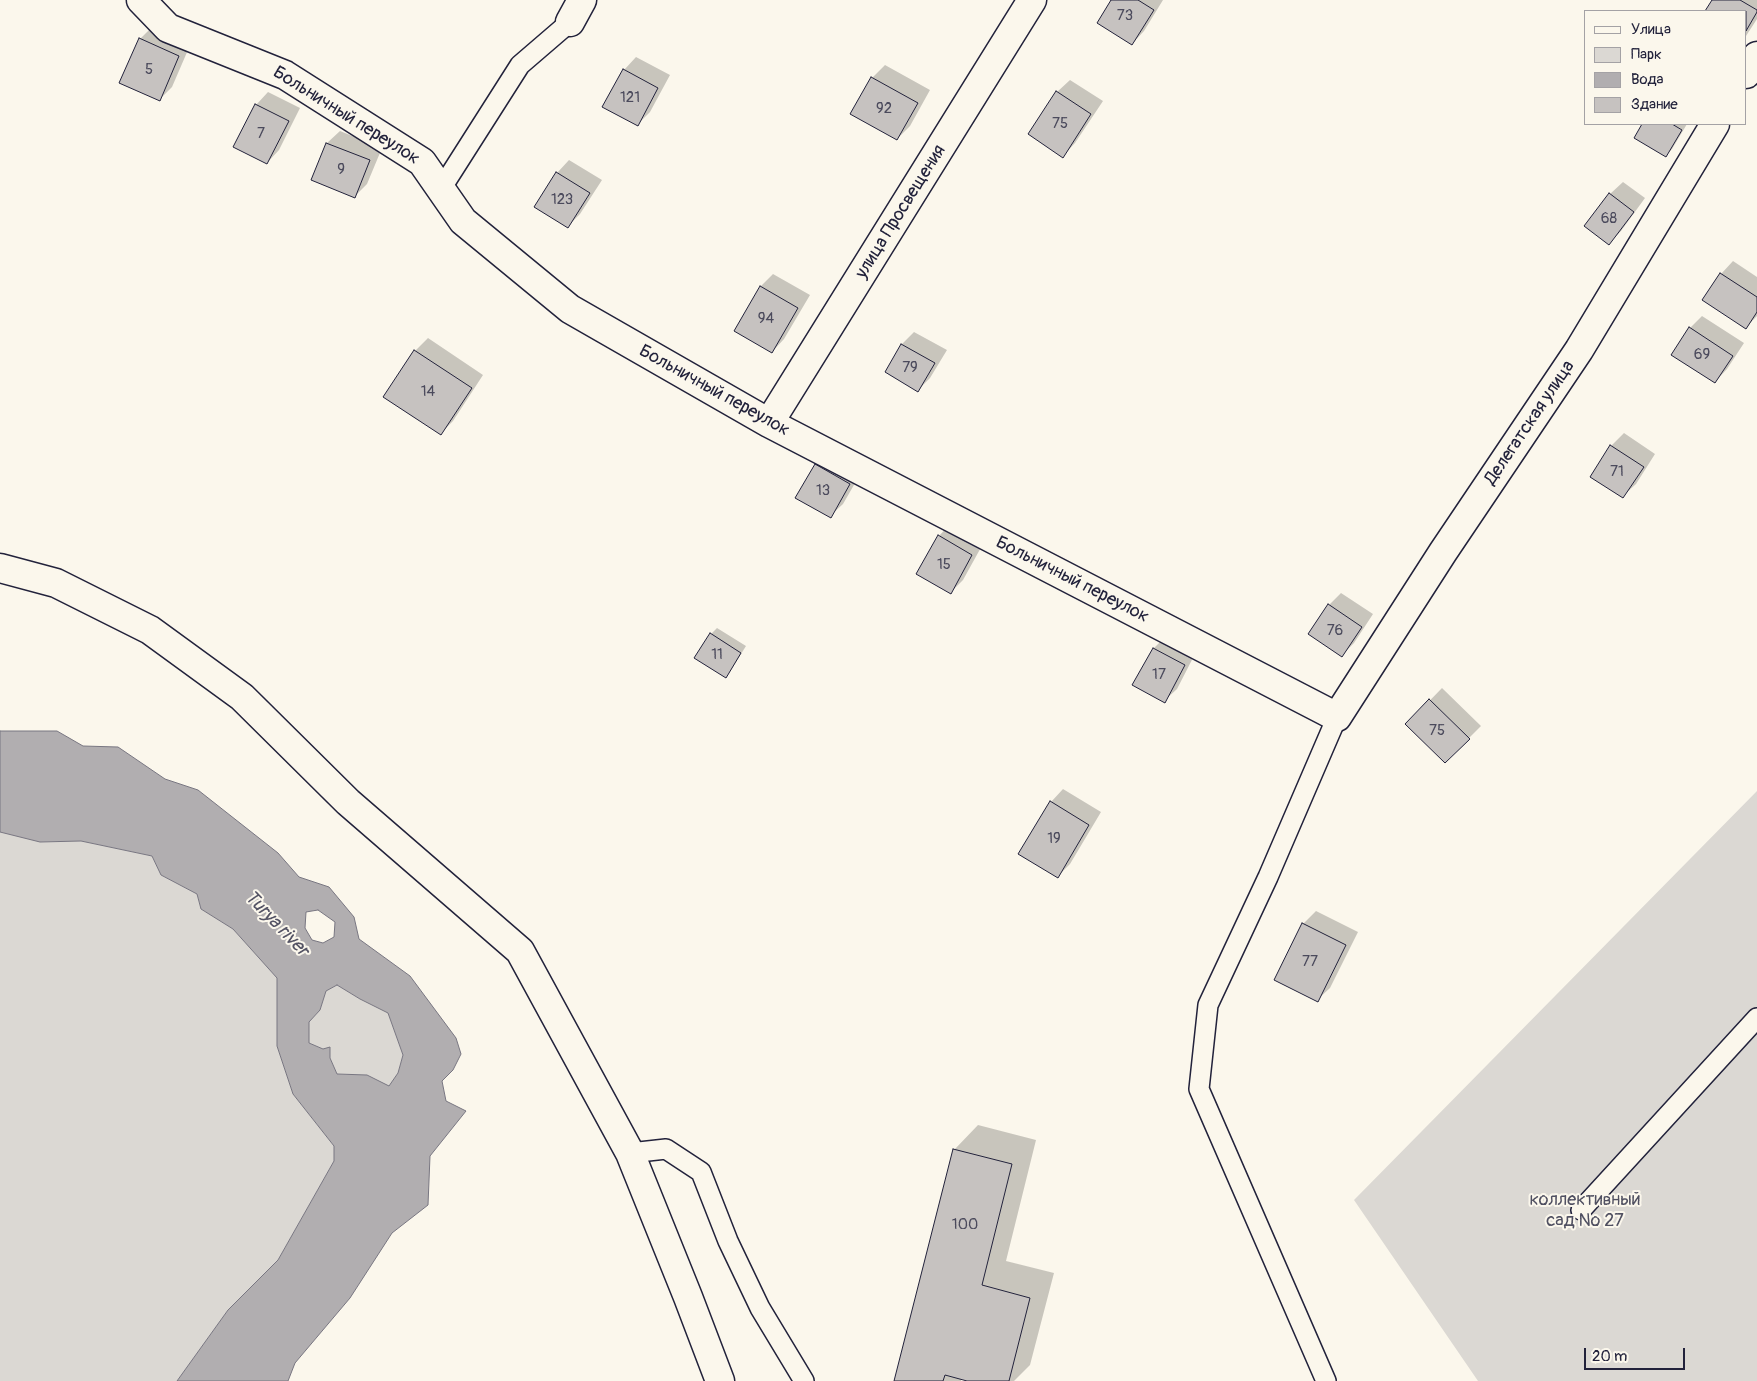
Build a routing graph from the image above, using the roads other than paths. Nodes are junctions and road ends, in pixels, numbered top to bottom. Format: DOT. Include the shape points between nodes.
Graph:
graph roads {
  1 [pos="141,0"];
  2 [pos="1032,0"];
  3 [pos="576,11"];
  4 [pos="1757,56"];
  5 [pos="1747,72"];
  6 [pos="1714,125"];
  7 [pos="441,189"];
  8 [pos="770,423"];
  9 [pos="0,568"];
  10 [pos="1337,716"];
  11 [pos="1757,1018"];
  12 [pos="630,1153"];
  13 [pos="1581,1210"];
  14 [pos="720,1381"];
  15 [pos="804,1381"];
  16 [pos="1326,1381"];
  1 -- 7 [label="street, Больничный переулок" via="168,28 285,75 422,162"];
  2 -- 8 [label="street, улица Просвещения"];
  3 -- 7 [label="lane" via="520,65"];
  4 -- 5 [label="street"];
  6 -- 10 [label="street, Делегатская улица" via="1579,350"];
  7 -- 8 [label="street, Больничный переулок" via="463,221 570,309"];
  8 -- 10 [label="street, Больничный переулок"];
  9 -- 12 [label="street" via="56,583 150,630 242,697 348,802 520,951"];
  10 -- 16 [label="lane" via="1268,877 1208,1005 1199,1089"];
  11 -- 13 [label="lane"];
  12 -- 14 [label="street"];
  12 -- 15 [label="lane" via="666,1149 701,1172 728,1242 756,1299"];
}
